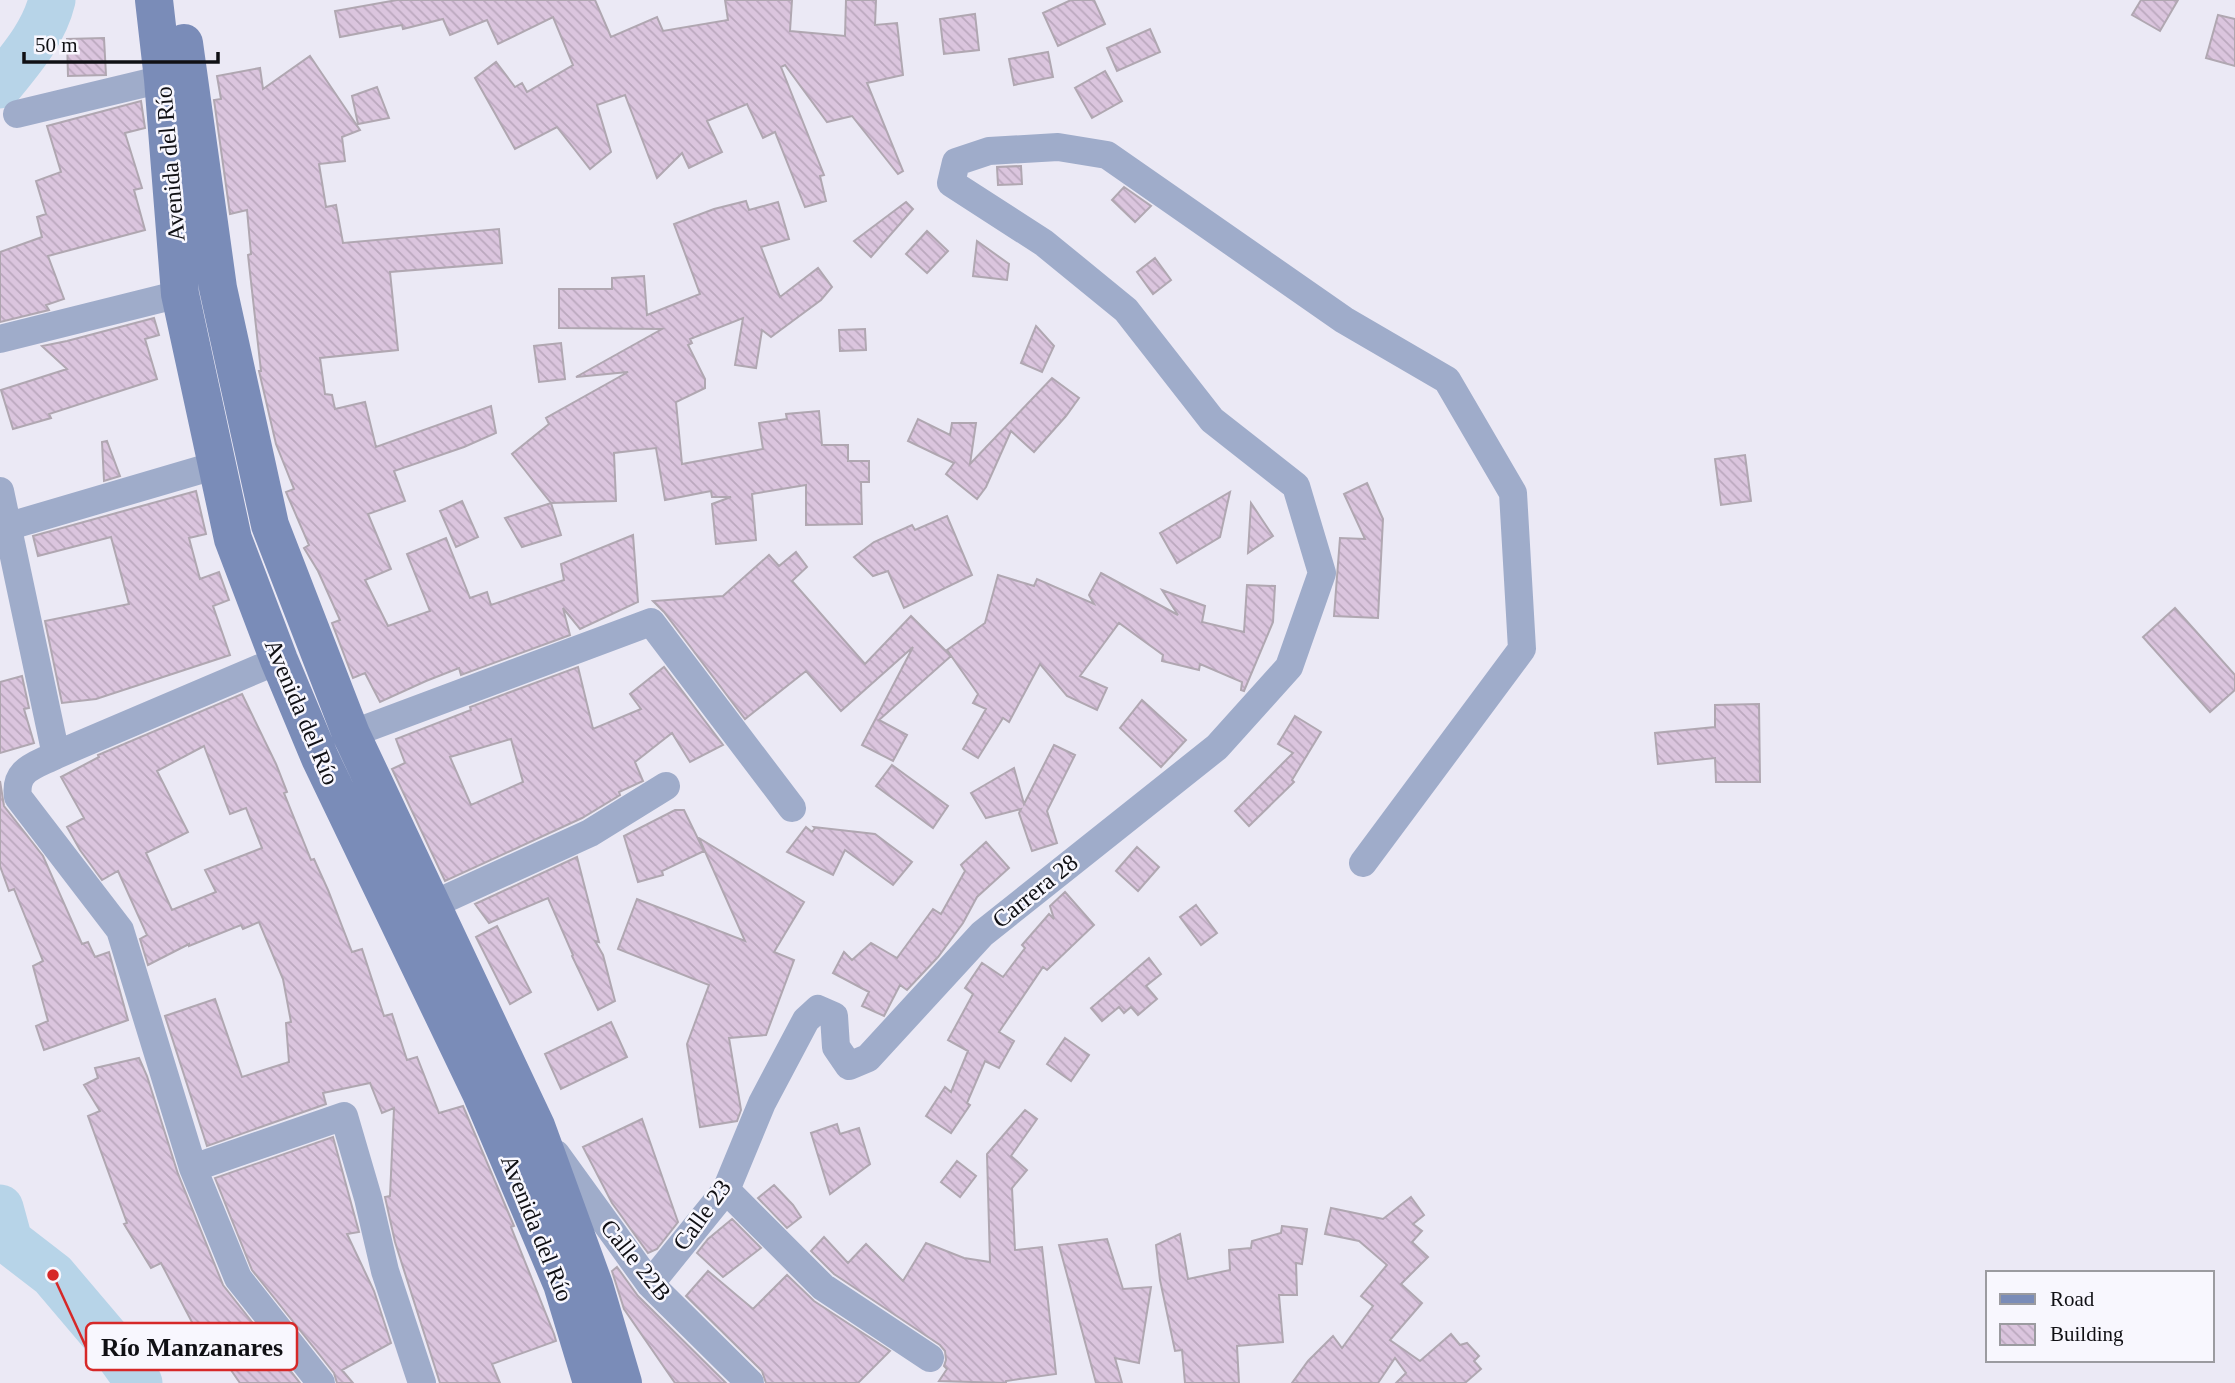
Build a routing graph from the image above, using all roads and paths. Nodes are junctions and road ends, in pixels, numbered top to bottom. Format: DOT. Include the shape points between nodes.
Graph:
graph roads {
  1 [pos="153,0"];
  2 [pos="178,0"];
  3 [pos="163,79"];
  4 [pos="17,114"];
  5 [pos="180,294"];
  6 [pos="0,339"];
  7 [pos="218,465"];
  8 [pos="0,491"];
  9 [pos="6,527"];
  10 [pos="279,660"];
  11 [pos="351,734"];
  12 [pos="56,755"];
  13 [pos="666,786"];
  14 [pos="792,807"];
  15 [pos="1363,863"];
  16 [pos="426,923"];
  17 [pos="480,1050"];
  18 [pos="762,1103"];
  19 [pos="536,1126"];
  20 [pos="193,1168"];
  21 [pos="726,1190"];
  22 [pos="650,1284"];
  23 [pos="930,1358"];
  24 [pos="321,1383"];
  25 [pos="422,1383"];
  26 [pos="592,1383"];
  27 [pos="623,1383"];
  28 [pos="750,1383"];
  1 -- 3 [label="main road, Avenida del Río"];
  2 -- 11 [label="main road, Avenida del Río" via="218,288 270,525"];
  3 -- 4 [label="street"];
  3 -- 5 [label="main road, Avenida del Río"];
  5 -- 6 [label="street"];
  5 -- 7 [label="main road, Avenida del Río"];
  7 -- 9 [label="street"];
  7 -- 10 [label="main road, Avenida del Río" via="233,539"];
  8 -- 9 [label="street"];
  9 -- 12 [label="street"];
  10 -- 12 [label="street"];
  10 -- 16 [label="main road, Avenida del Río" via="320,758"];
  11 -- 14 [label="street" via="651,622"];
  11 -- 16 [label="main road, Avenida del Río"];
  12 -- 20 [label="street" via="21,774 16,784 18,797 120,930"];
  13 -- 16 [label="street"];
  15 -- 18 [label="street, Carrera 28" via="1522,649 1513,493 1447,380 1344,320 1107,155 1058,147 989,151 956,163 951,183 1044,243 1126,310 1212,420 1296,486 1322,573 1289,667 1217,747 982,934 868,1058 849,1066 836,1047 834,1016 818,1009 806,1020"];
  16 -- 17 [label="main road, Avenida del Río"];
  17 -- 19 [label="main road, Avenida del Río"];
  17 -- 26 [label="main road, Avenida del Río"];
  18 -- 21 [label="street, Calle 23"];
  19 -- 22 [label="street, Calle 22B"];
  19 -- 27 [label="main road, Avenida del Río" via="594,1285"];
  20 -- 24 [label="street" via="238,1278"];
  20 -- 25 [label="street" via="344,1116 384,1271"];
  21 -- 22 [label="street, Calle 23"];
  21 -- 23 [label="street" via="823,1287"];
  22 -- 28 [label="street, Calle 22B"];
}
